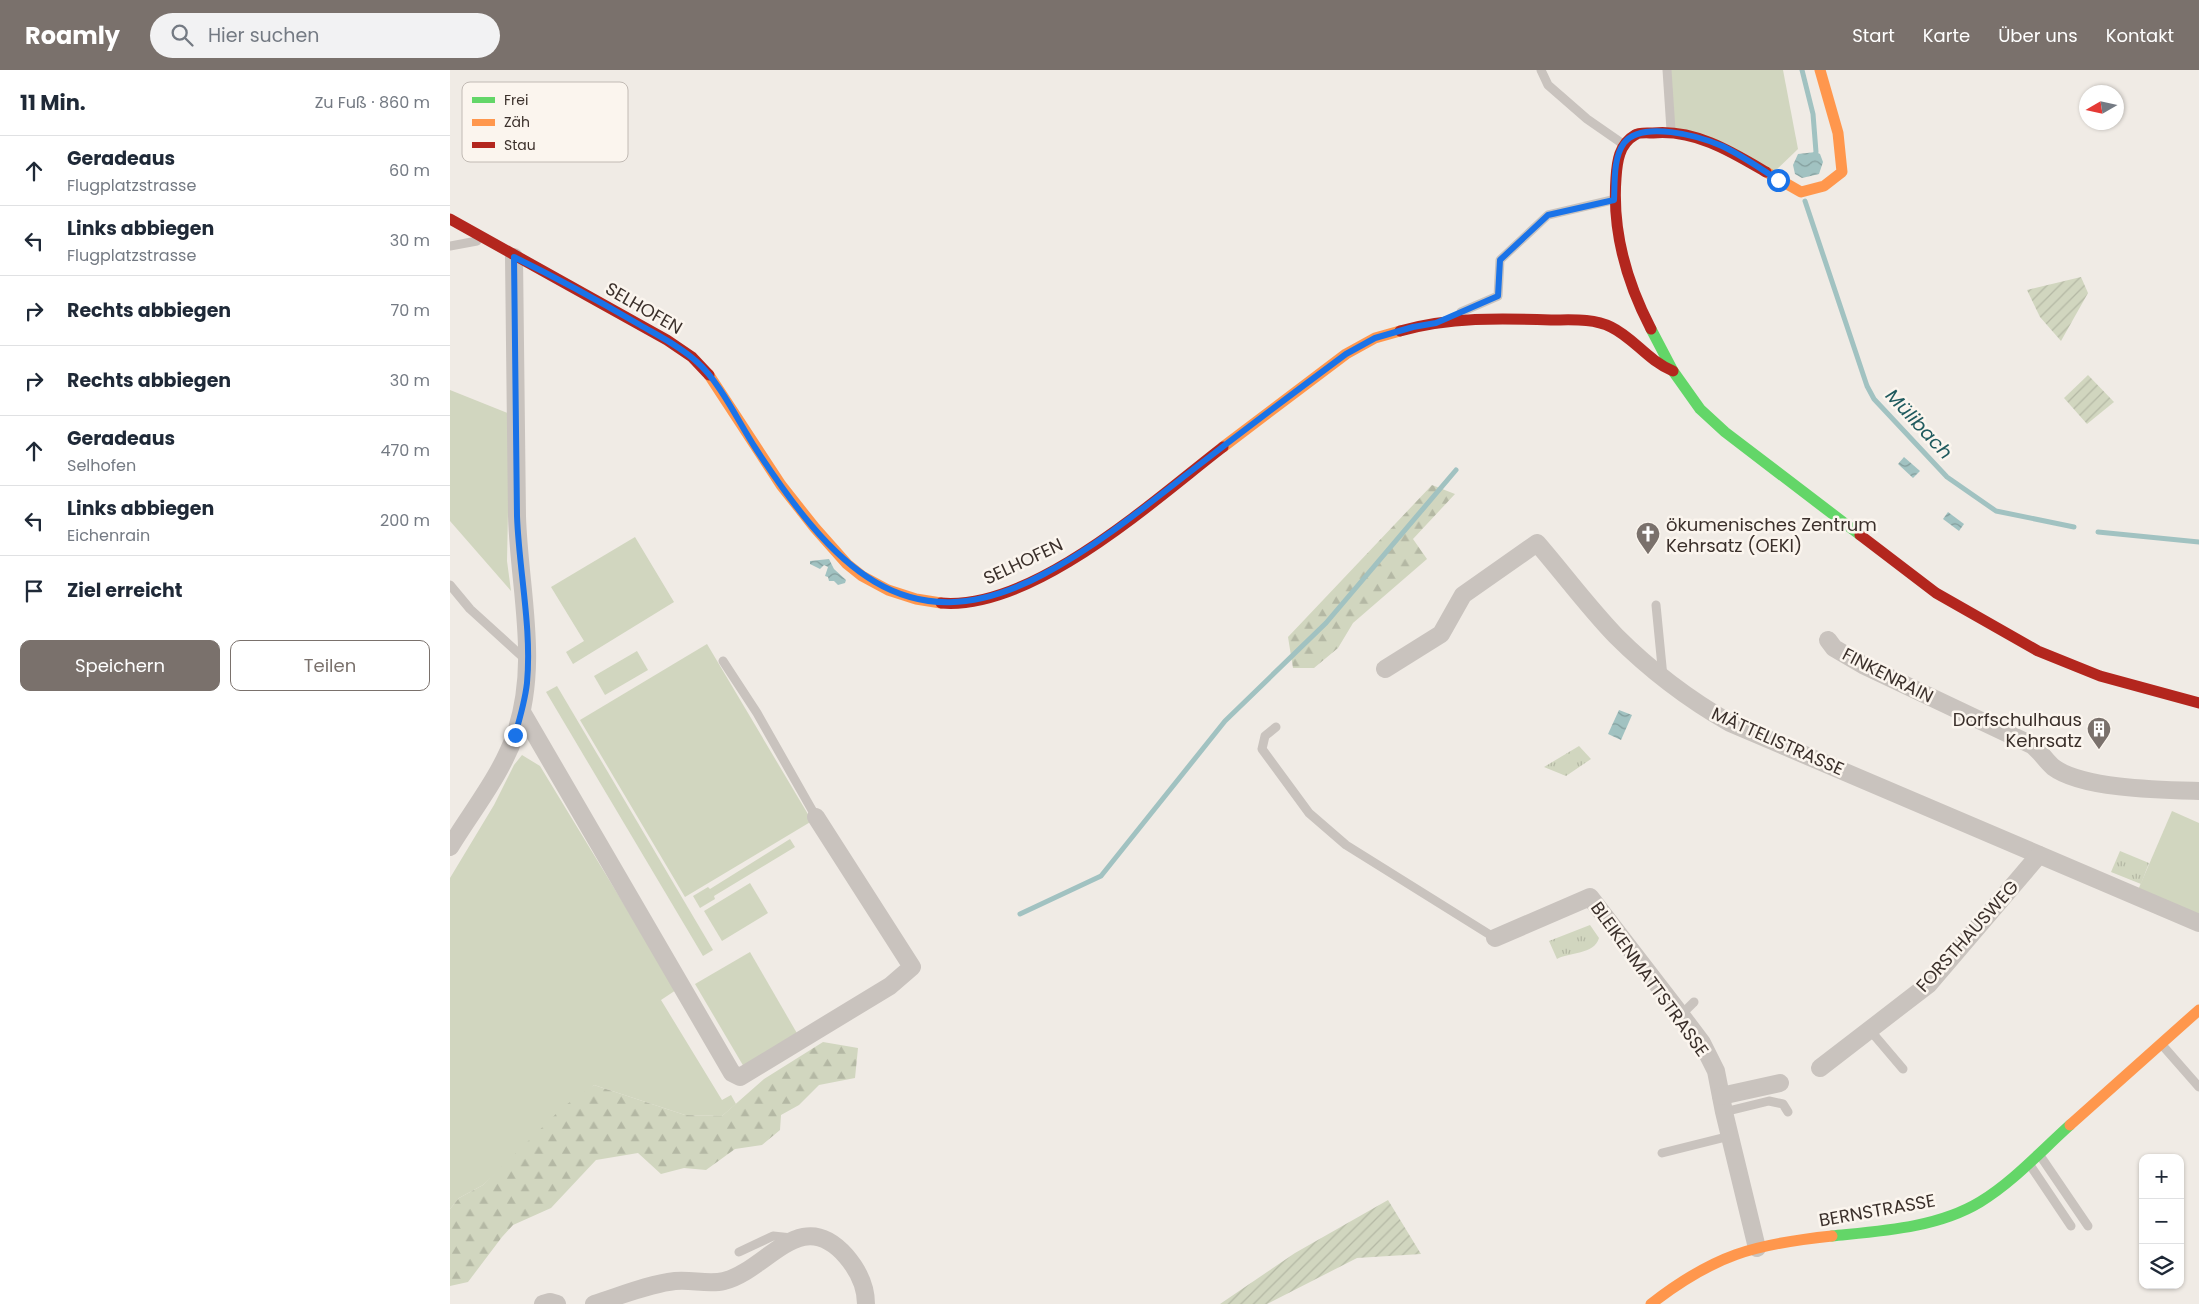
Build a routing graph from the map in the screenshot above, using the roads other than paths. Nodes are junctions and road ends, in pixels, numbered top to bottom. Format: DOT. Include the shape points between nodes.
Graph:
graph roads {
  1 [pos="1541,70"];
  2 [pos="1667,70"];
  3 [pos="1820,70"];
  4 [pos="1672,131"];
  5 [pos="1624,144"];
  6 [pos="1614,200"];
  7 [pos="450,219"];
  8 [pos="485,239"];
  9 [pos="450,246"];
  10 [pos="514,257"];
  11 [pos="1436,323"];
  12 [pos="1673,371"];
  13 [pos="450,585"];
  14 [pos="1656,606"];
  15 [pos="1828,640"];
  16 [pos="724,661"];
  17 [pos="528,662"];
  18 [pos="1385,669"];
  19 [pos="1663,678"];
  20 [pos="2199,703"];
  21 [pos="522,712"];
  22 [pos="1276,727"];
  23 [pos="2199,791"];
  24 [pos="816,817"];
  25 [pos="450,847"];
  26 [pos="2039,855"];
  27 [pos="2199,923"];
  28 [pos="1495,938"];
  29 [pos="2199,1010"];
  30 [pos="1869,1029"];
  31 [pos="2161,1044"];
  32 [pos="1820,1068"];
  33 [pos="1903,1068"];
  34 [pos="1780,1083"];
  35 [pos="2199,1086"];
  36 [pos="1722,1104"];
  37 [pos="1788,1112"];
  38 [pos="1730,1136"];
  39 [pos="1662,1153"];
  40 [pos="2038,1154"];
  41 [pos="2029,1162"];
  42 [pos="2071,1226"];
  43 [pos="2088,1226"];
  44 [pos="793,1239"];
  45 [pos="1757,1248"];
  46 [pos="739,1252"];
  47 [pos="543,1304"];
  48 [pos="557,1304"];
  49 [pos="594,1304"];
  50 [pos="866,1304"];
  51 [pos="1651,1304"];
  1 -- 5 [label="lane" via="1548,84 1587,119"];
  2 -- 4 [label="lane"];
  3 -- 4 [label="street" via="1842,154 1842,172 1828,186 1801,192 1721,146"];
  4 -- 5 [label="street" via="1636,134"];
  5 -- 6 [label="street" via="1617,161"];
  6 -- 11 [label="lane" via="1548,215 1500,260 1498,296"];
  6 -- 12 [label="street" via="1624,266 1638,304"];
  7 -- 8 [label="street, SELHOFEN"];
  8 -- 9 [label="lane"];
  8 -- 10 [label="street, SELHOFEN"];
  10 -- 11 [label="street, SELHOFEN" via="620,313 697,362 802,515 850,566 891,591 914,600 939,603 960,603 1008,591 1074,557 1135,515 1346,354 1375,338"];
  10 -- 17 [label="street" via="518,554"];
  11 -- 12 [label="street, SELHOFEN" via="1498,318 1608,324 1621,331 1652,360"];
  12 -- 20 [label="street" via="1700,408 1725,432 1936,593 2038,651 2100,676"];
  13 -- 17 [label="lane" via="470,609"];
  14 -- 19 [label="lane"];
  15 -- 23 [label="street, FINKENRAIN" via="1834,648 1862,665 2032,745 2053,766 2079,779 2130,788"];
  16 -- 24 [label="lane"];
  17 -- 21 [label="street"];
  18 -- 19 [label="street, MÄTTELISTRASSE" via="1441,634 1463,595 1537,543 1614,634"];
  19 -- 26 [label="street, MÄTTELISTRASSE" via="1730,723"];
  21 -- 24 [label="street" via="732,1073 740,1077 890,986 912,967"];
  21 -- 25 [label="street" via="505,758"];
  22 -- 28 [label="lane" via="1265,736 1262,750 1309,813 1346,846"];
  26 -- 27 [label="street, MÄTTELISTRASSE"];
  26 -- 30 [label="street, FORSTHAUSWEG" via="1929,984"];
  28 -- 36 [label="street, BLEIKENMATTSTRASSE" via="1590,897 1688,1008 1716,1071"];
  29 -- 31 [label="street, BERNSTRASSE"];
  30 -- 32 [label="street, FORSTHAUSWEG"];
  30 -- 33 [label="lane"];
  31 -- 35 [label="lane"];
  31 -- 40 [label="street, BERNSTRASSE"];
  34 -- 36 [label="street"];
  36 -- 37 [label="lane" via="1769,1101 1783,1104"];
  36 -- 38 [label="street, BLEIKENMATTSTRASSE"];
  38 -- 39 [label="lane"];
  38 -- 45 [label="street, BLEIKENMATTSTRASSE"];
  40 -- 41 [label="street, BERNSTRASSE"];
  40 -- 43 [label="lane"];
  41 -- 42 [label="lane"];
  41 -- 45 [label="street, BERNSTRASSE" via="1998,1190 1973,1206 1934,1220 1894,1229"];
  44 -- 46 [label="lane" via="773,1236"];
  44 -- 49 [label="street" via="738,1277 719,1282 665,1282"];
  44 -- 50 [label="street" via="813,1237 840,1250 863,1282"];
  45 -- 51 [label="street, BERNSTRASSE" via="1706,1265"];
  47 -- 48 [label="street"];
}
